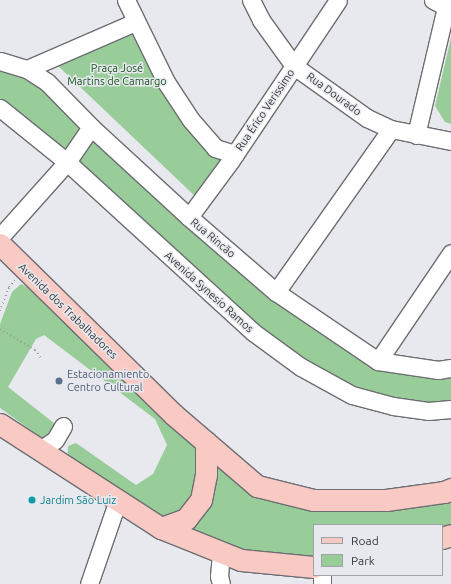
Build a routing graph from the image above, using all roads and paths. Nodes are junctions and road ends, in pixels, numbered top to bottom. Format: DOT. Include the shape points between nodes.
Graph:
graph roads {
  1 [pos="126,0"];
  2 [pos="251,0"];
  3 [pos="338,0"];
  4 [pos="443,5"];
  5 [pos="135,22"];
  6 [pos="0,61"];
  7 [pos="294,66"];
  8 [pos="27,70"];
  9 [pos="0,108"];
  10 [pos="91,128"];
  11 [pos="391,129"];
  12 [pos="416,135"];
  13 [pos="451,141"];
  14 [pos="235,154"];
  15 [pos="67,162"];
  16 [pos="189,217"];
  17 [pos="0,237"];
  18 [pos="0,244"];
  19 [pos="451,253"];
  20 [pos="25,269"];
  21 [pos="276,292"];
  22 [pos="0,311"];
  23 [pos="0,329"];
  24 [pos="40,357"];
  25 [pos="378,361"];
  26 [pos="451,368"];
  27 [pos="451,409"];
  28 [pos="0,424"];
  29 [pos="206,442"];
  30 [pos="37,448"];
  31 [pos="63,465"];
  32 [pos="451,489"];
  33 [pos="118,500"];
  34 [pos="161,528"];
  35 [pos="221,552"];
  36 [pos="313,567"];
  37 [pos="89,584"];
  38 [pos="221,584"];
  1 -- 5 [label="street"];
  2 -- 7 [label="street, Rua Dourado" via="261,20"];
  3 -- 7 [label="street, Rua Érico Verissimo"];
  4 -- 12 [label="street"];
  5 -- 8 [label="street"];
  5 -- 14 [label="street" via="166,82 191,120 215,148"];
  6 -- 8 [label="street, Rua Rincão"];
  7 -- 11 [label="street, Rua Dourado" via="367,118"];
  7 -- 14 [label="street, Rua Érico Verissimo"];
  8 -- 10 [label="street, Rua Rincão" via="47,82"];
  9 -- 15 [label="street, Avenida Synesio Ramos"];
  10 -- 15 [label="street"];
  10 -- 16 [label="street, Rua Rincão"];
  11 -- 12 [label="street, Rua Dourado"];
  11 -- 21 [label="street"];
  12 -- 13 [label="street, Rua Dourado"];
  14 -- 16 [label="street, Rua Érico Verissimo"];
  15 -- 17 [label="street"];
  15 -- 27 [label="street, Avenida Synesio Ramos" via="253,332 300,367 326,383 393,406 428,411"];
  16 -- 21 [label="street, Rua Rincão"];
  18 -- 20 [label="main road, Avenida dos Trabalhadores"];
  19 -- 25 [label="street"];
  20 -- 22 [label="path" via="9,287"];
  20 -- 29 [label="main road, Avenida dos Trabalhadores" via="173,414"];
  21 -- 25 [label="street, Rua Rincão"];
  23 -- 24 [label="path" via="35,350"];
  25 -- 26 [label="street, Rua Rincão" via="438,370"];
  28 -- 30 [label="main road"];
  29 -- 32 [label="main road, Avenida dos Trabalhadores" via="257,486 313,500 386,500"];
  29 -- 34 [label="main road" via="206,475 201,500 186,519"];
  30 -- 31 [label="main road"];
  30 -- 31 [label="street" via="43,448 68,430 62,455"];
  31 -- 33 [label="main road"];
  33 -- 34 [label="main road"];
  33 -- 37 [label="street"];
  34 -- 35 [label="main road"];
  35 -- 36 [label="main road" via="241,560"];
  35 -- 38 [label="street"];
}
